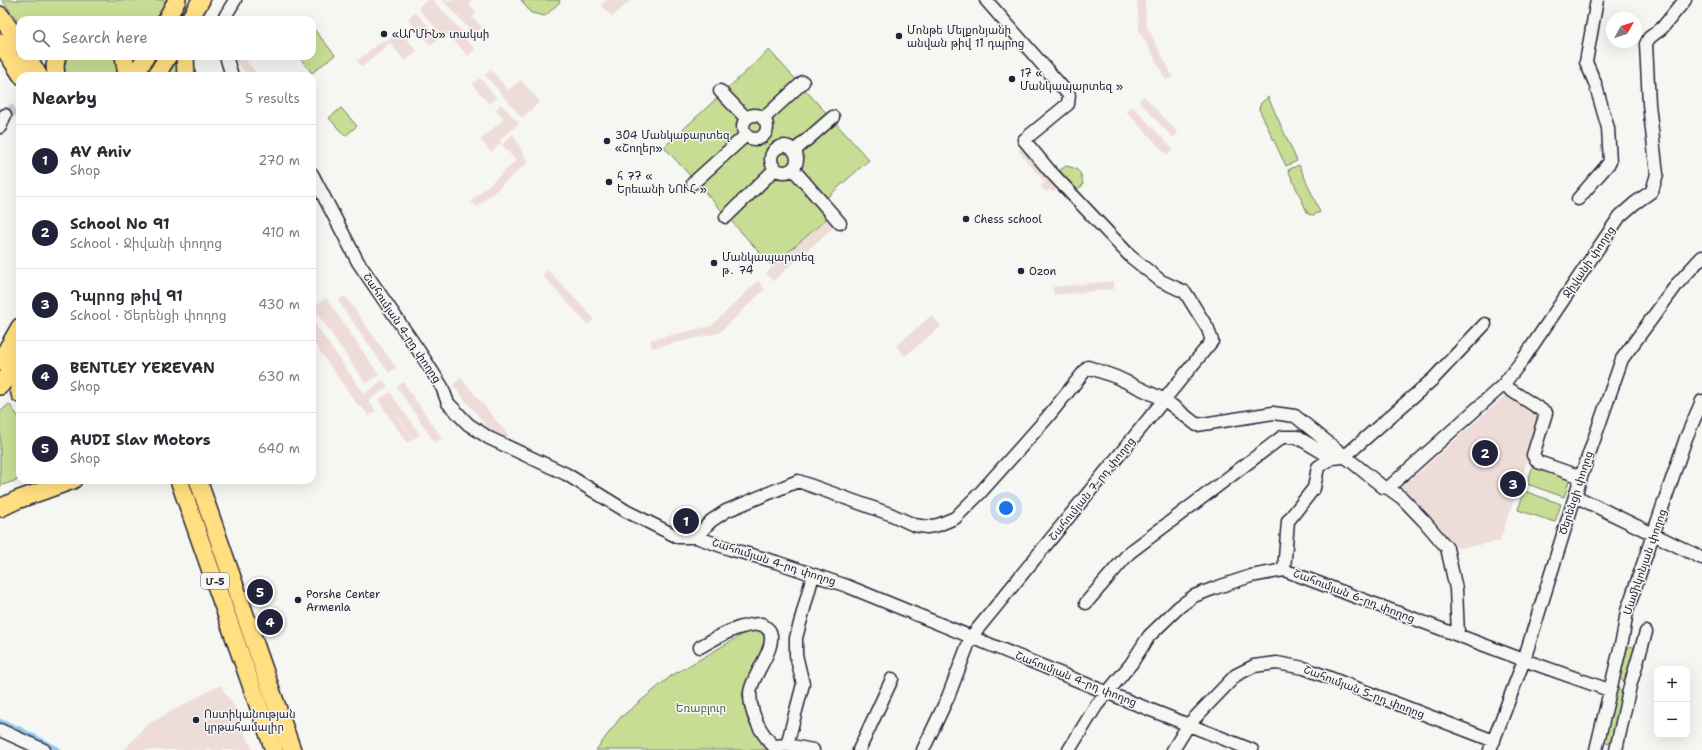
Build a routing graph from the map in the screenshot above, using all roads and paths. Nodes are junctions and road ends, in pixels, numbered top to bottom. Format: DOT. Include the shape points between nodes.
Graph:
graph roads {
  1 [pos="177,0"];
  2 [pos="235,0"];
  3 [pos="986,0"];
  4 [pos="1597,0"];
  5 [pos="1684,0"];
  6 [pos="0,16"];
  7 [pos="168,16"];
  8 [pos="226,16"];
  9 [pos="16,38"];
  10 [pos="0,42"];
  11 [pos="29,60"];
  12 [pos="56,60"];
  13 [pos="125,60"];
  14 [pos="144,60"];
  15 [pos="166,60"];
  16 [pos="185,60"];
  17 [pos="227,60"];
  18 [pos="19,72"];
  19 [pos="37,72"];
  20 [pos="56,72"];
  21 [pos="126,72"];
  22 [pos="137,72"];
  23 [pos="158,72"];
  24 [pos="186,72"];
  25 [pos="231,72"];
  26 [pos="804,82"];
  27 [pos="720,91"];
  28 [pos="5,115"];
  29 [pos="833,117"];
  30 [pos="746,118"];
  31 [pos="763,119"];
  32 [pos="0,127"];
  33 [pos="746,136"];
  34 [pos="763,136"];
  35 [pos="775,149"];
  36 [pos="794,151"];
  37 [pos="775,169"];
  38 [pos="793,169"];
  39 [pos="316,182"];
  40 [pos="693,183"];
  41 [pos="1578,199"];
  42 [pos="726,217"];
  43 [pos="840,223"];
  44 [pos="1702,257"];
  45 [pos="1486,324"];
  46 [pos="16,325"];
  47 [pos="16,334"];
  48 [pos="0,340"];
  49 [pos="0,362"];
  50 [pos="16,365"];
  51 [pos="1503,385"];
  52 [pos="0,386"];
  53 [pos="1165,400"];
  54 [pos="1702,401"];
  55 [pos="1338,457"];
  56 [pos="1581,476"];
  57 [pos="31,484"];
  58 [pos="60,484"];
  59 [pos="178,484"];
  60 [pos="201,484"];
  61 [pos="1388,488"];
  62 [pos="1575,496"];
  63 [pos="1,503"];
  64 [pos="1654,535"];
  65 [pos="696,537"];
  66 [pos="1702,558"];
  67 [pos="1284,570"];
  68 [pos="813,575"];
  69 [pos="1086,603"];
  70 [pos="1646,632"];
  71 [pos="1458,635"];
  72 [pos="972,637"];
  73 [pos="700,647"];
  74 [pos="1524,660"];
  75 [pos="892,679"];
  76 [pos="1610,686"];
  77 [pos="1630,686"];
  78 [pos="1108,693"];
  79 [pos="1189,724"];
  80 [pos="0,730"];
  81 [pos="1492,745"];
  82 [pos="779,747"];
  83 [pos="1599,749"];
  84 [pos="44,750"];
  85 [pos="274,750"];
  86 [pos="292,750"];
  87 [pos="813,750"];
  88 [pos="859,750"];
  89 [pos="923,750"];
  90 [pos="1069,750"];
  91 [pos="1173,750"];
  92 [pos="1252,750"];
  93 [pos="1616,750"];
  1 -- 7 [label="highway"];
  2 -- 8 [label="street"];
  3 -- 53 [label="street, Շահումյան 7-րդ փողոց" via="1069,95 1068,104 1024,140 1131,257 1161,281 1185,292 1208,329 1212,341"];
  4 -- 41 [label="street" via="1586,62 1608,128 1610,162"];
  5 -- 51 [label="street, Ջիվանի փողոց" via="1662,28 1648,38 1646,44 1649,104 1657,174 1652,191 1620,216"];
  6 -- 9 [label="highway"];
  10 -- 18 [label="highway"];
  11 -- 19 [label="highway"];
  12 -- 20 [label="highway"];
  13 -- 21 [label="highway"];
  14 -- 22 [label="highway"];
  15 -- 23 [label="highway"];
  16 -- 24 [label="highway"];
  17 -- 25 [label="street"];
  26 -- 31 [label="street"];
  27 -- 30 [label="street"];
  28 -- 32 [label="street"];
  29 -- 36 [label="street"];
  30 -- 31 [label="street" via="755,115"];
  30 -- 33 [label="street" via="742,127"];
  31 -- 34 [label="street" via="767,127"];
  33 -- 34 [label="street" via="754,139"];
  33 -- 40 [label="street"];
  34 -- 35 [label="street"];
  35 -- 36 [label="street" via="785,146"];
  35 -- 37 [label="street" via="770,159"];
  36 -- 38 [label="street" via="797,160"];
  37 -- 38 [label="street" via="784,172"];
  37 -- 42 [label="street"];
  38 -- 43 [label="street"];
  39 -- 65 [label="street, Շահումյան 4-րդ փողոց" via="358,262 423,357 442,387 448,403 468,424 489,438 566,474 626,511 678,537"];
  44 -- 56 [label="street, Ծերենցի փողոց" via="1678,282 1622,359"];
  45 -- 55 [label="street" via="1433,379"];
  46 -- 48 [label="highway"];
  47 -- 49 [label="highway"];
  50 -- 52 [label="highway"];
  51 -- 56 [label="street" via="1546,414 1532,455 1538,462"];
  51 -- 61 [label="street, Ջիվանի փողոց"];
  53 -- 55 [label="street" via="1197,425 1273,413 1295,416"];
  53 -- 65 [label="street" via="1088,367 980,493 955,518 938,525 914,525 798,481 726,511 711,521"];
  53 -- 72 [label="street, Շահումյան 7-րդ փողոց"];
  54 -- 64 [label="street, Մամիկոնյան փողոց" via="1686,438"];
  55 -- 61 [label="street" via="1383,488"];
  55 -- 67 [label="street" via="1318,467 1314,488 1288,521"];
  55 -- 69 [label="street" via="1297,437 1282,437 1129,553"];
  56 -- 62 [label="street, Ծերենցի փողոց"];
  57 -- 63 [label="highway"];
  58 -- 63 [label="highway"];
  59 -- 85 [label="highway, Մ-5"];
  60 -- 86 [label="highway, Մ-5"];
  61 -- 71 [label="street" via="1426,522 1447,548 1456,589"];
  62 -- 64 [label="street"];
  62 -- 74 [label="street, Ծերենցի փողոց"];
  64 -- 66 [label="street"];
  64 -- 76 [label="street, Մամիկոնյան փողոց" via="1627,611"];
  65 -- 68 [label="street, Շահումյան 4-րդ փողոց"];
  67 -- 71 [label="street, Շահումյան 6-րդ փողոց"];
  67 -- 78 [label="street, Շահումյան 6-րդ փողոց" via="1252,576 1194,596 1150,636"];
  68 -- 72 [label="street, Շահումյան 4-րդ փողոց" via="847,586"];
  68 -- 82 [label="street" via="796,638 796,654 803,684"];
  70 -- 77 [label="street"];
  71 -- 74 [label="street, Շահումյան 6-րդ փողոց"];
  72 -- 78 [label="street, Շահումյան 4-րդ փողոց"];
  72 -- 89 [label="street, Շահումյան 7-րդ փողոց"];
  73 -- 82 [label="street" via="727,632 752,624 762,624 769,630 771,640 750,692 761,732"];
  74 -- 76 [label="street, Շահումյան 6-րդ փողոց"];
  74 -- 81 [label="street, Ծերենցի փողոց"];
  75 -- 88 [label="street"];
  76 -- 77 [label="street, Շահումյան 6-րդ փողոց"];
  76 -- 83 [label="street, Մամիկոնյան փողոց"];
  77 -- 93 [label="street"];
  78 -- 79 [label="street, Շահումյան 4-րդ փողոց"];
  78 -- 90 [label="street, Շահումյան 6-րդ փողոց" via="1096,706"];
  79 -- 81 [label="street, Շահումյան 5-րդ փողոց" via="1236,675 1254,666 1277,663 1304,668"];
  79 -- 91 [label="street, Շահումյան 5-րդ փողոց"];
  79 -- 92 [label="street, Շահումյան 4-րդ փողոց"];
  80 -- 84 [label="street"];
  82 -- 87 [label="street"];
}
